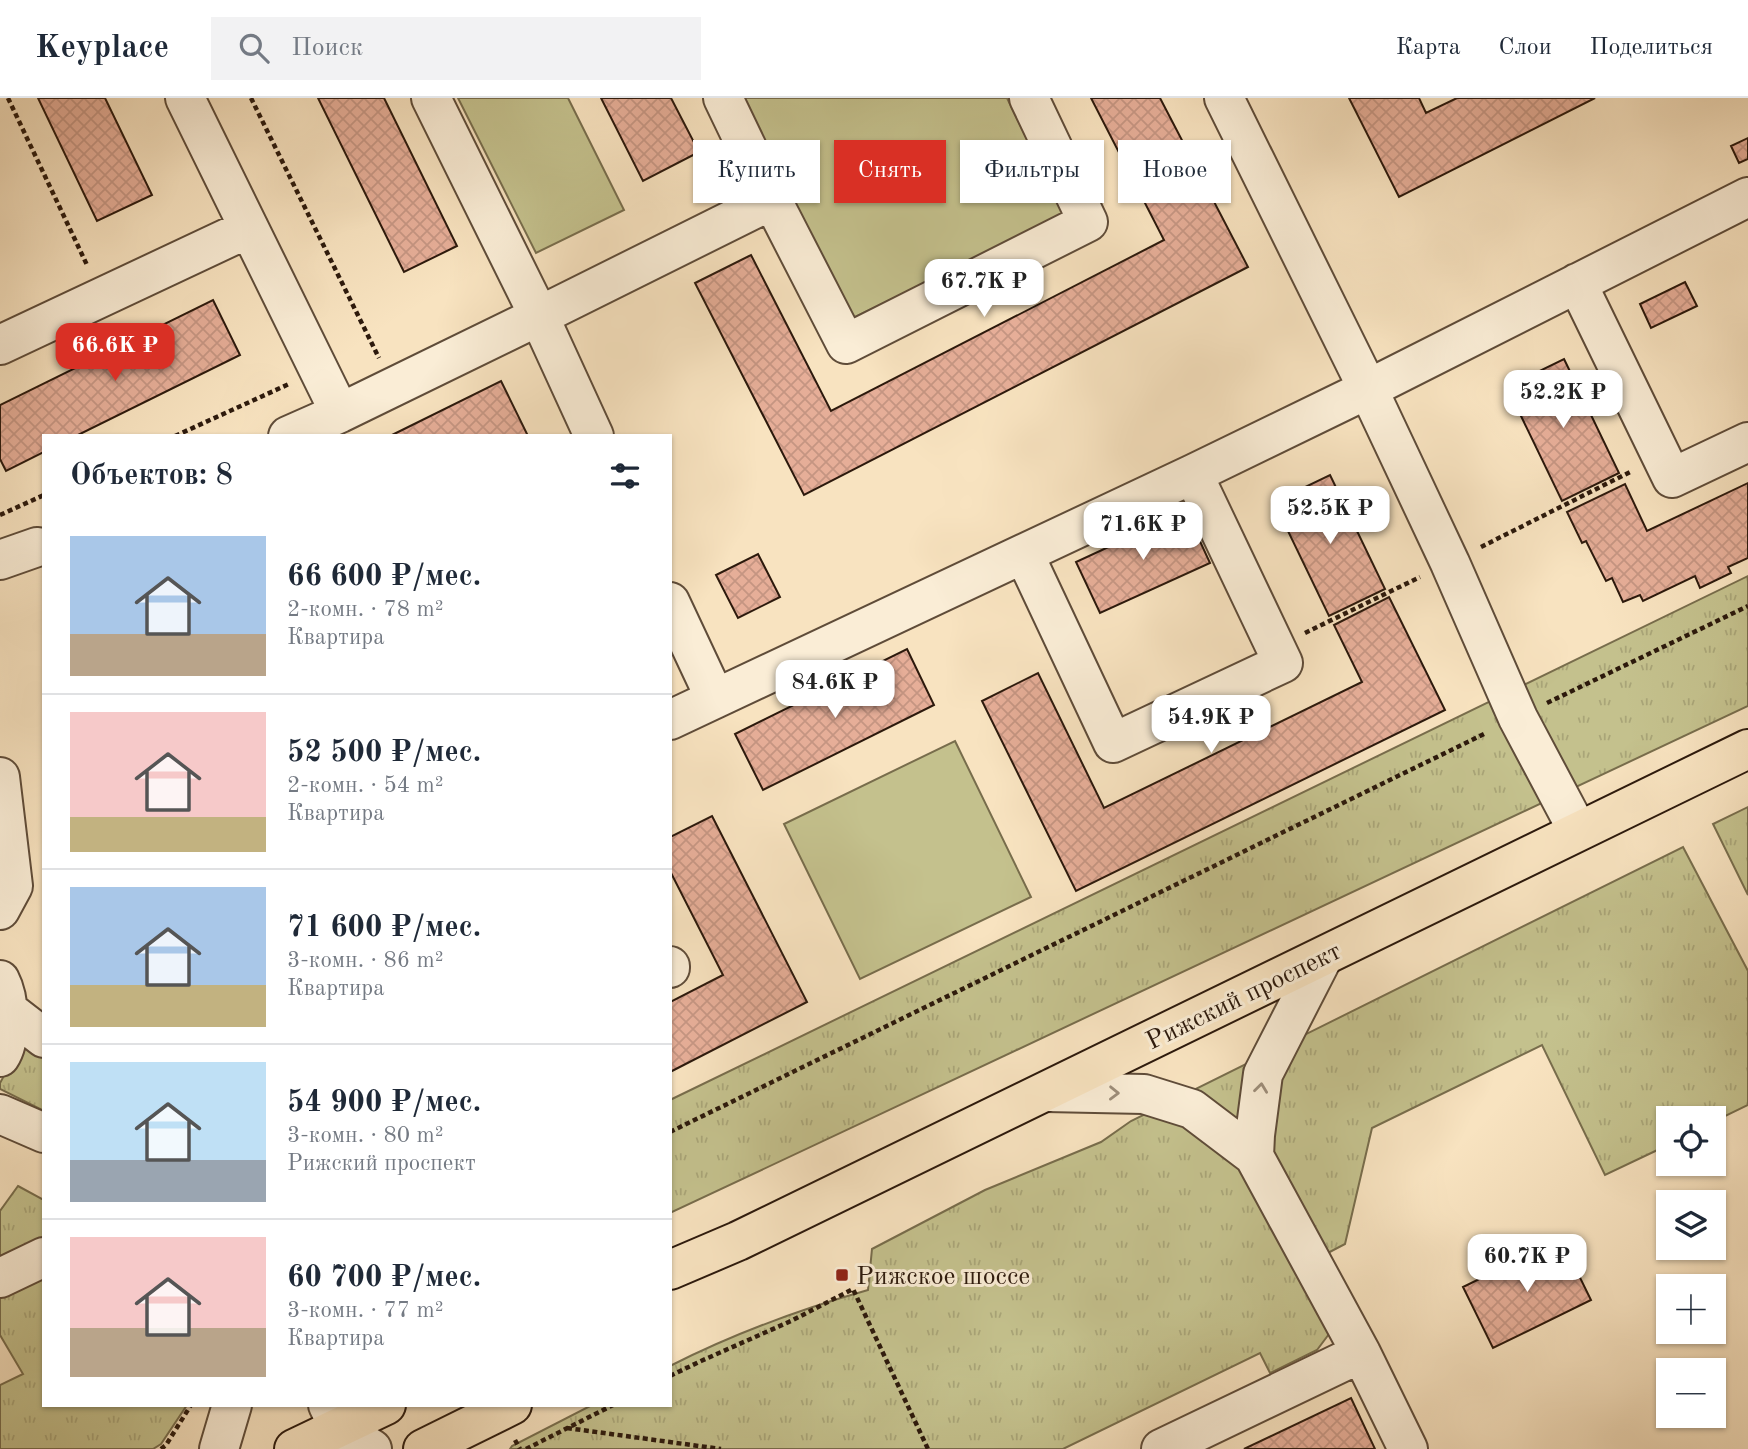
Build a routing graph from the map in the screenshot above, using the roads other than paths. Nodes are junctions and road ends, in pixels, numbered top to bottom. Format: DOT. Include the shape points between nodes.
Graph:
graph roads {
  1 [pos="185,98"];
  2 [pos="431,98"];
  3 [pos="723,98"];
  4 [pos="1029,98"];
  5 [pos="1224,98"];
  6 [pos="743,140"];
  7 [pos="1747,200"];
  8 [pos="766,203"];
  9 [pos="774,203"];
  10 [pos="248,228"];
  11 [pos="1577,284"];
  12 [pos="539,316"];
  13 [pos="0,345"];
  14 [pos="1368,389"];
  15 [pos="341,413"];
  16 [pos="293,434"];
  17 [pos="593,434"];
  18 [pos="1748,442"];
  19 [pos="1193,474"];
  20 [pos="41,551"];
  21 [pos="1024,554"];
  22 [pos="0,560"];
  23 [pos="672,606"];
  24 [pos="715,698"];
  25 [pos="672,719"];
  26 [pos="1748,749"];
  27 [pos="0,776"];
  28 [pos="1578,831"];
  29 [pos="0,910"];
  30 [pos="1323,957"];
  31 [pos="4,995"];
  32 [pos="42,1036"];
  33 [pos="0,1057"];
  34 [pos="1046,1092"];
  35 [pos="0,1114"];
  36 [pos="42,1132"];
  37 [pos="1254,1156"];
  38 [pos="738,1241"];
  39 [pos="42,1258"];
  40 [pos="672,1269"];
  41 [pos="0,1278"];
  42 [pos="672,1296"];
  43 [pos="1361,1353"];
  44 [pos="231,1407"];
  45 [pos="377,1407"];
  46 [pos="387,1407"];
  47 [pos="508,1407"];
  48 [pos="333,1416"];
  49 [pos="219,1449"];
  50 [pos="294,1449"];
  51 [pos="372,1449"];
  52 [pos="393,1449"];
  53 [pos="423,1449"];
  54 [pos="1161,1449"];
  55 [pos="1408,1449"];
  1 -- 10 [label="street"];
  2 -- 12 [label="street"];
  3 -- 6 [label="street"];
  4 -- 9 [label="street" via="1088,222 846,344"];
  5 -- 14 [label="street"];
  7 -- 11 [label="street"];
  8 -- 12 [label="street"];
  10 -- 13 [label="street"];
  10 -- 15 [label="street"];
  11 -- 14 [label="street"];
  11 -- 18 [label="street" via="1672,478"];
  12 -- 15 [label="street"];
  12 -- 17 [label="street"];
  14 -- 19 [label="street"];
  14 -- 28 [label="street" via="1518,718"];
  15 -- 16 [label="street"];
  19 -- 21 [label="street"];
  19 -- 21 [label="street" via="1283,663 1113,743"];
  20 -- 22 [label="street"];
  21 -- 24 [label="street"];
  23 -- 24 [label="street"];
  24 -- 25 [label="street"];
  26 -- 28 [label="highway, Рижский проспект"];
  27 -- 29 [label="street" via="13,886"];
  28 -- 30 [label="highway, Рижский проспект"];
  30 -- 34 [label="highway, Рижский проспект"];
  37 -- 30 [label="street, one-way" via="1263,1074"];
  31 -- 32 [label="street"];
  31 -- 33 [label="street" via="4,1051"];
  34 -- 37 [label="street, one-way" via="1156,1097 1192,1109"];
  34 -- 38 [label="highway, Рижский проспект"];
  35 -- 36 [label="street"];
  37 -- 43 [label="street"];
  38 -- 40 [label="highway, Рижский проспект"];
  38 -- 42 [label="highway, Рижский проспект"];
  39 -- 41 [label="street"];
  43 -- 54 [label="street"];
  43 -- 55 [label="street"];
  44 -- 49 [label="street"];
  45 -- 48 [label="highway"];
  46 -- 52 [label="street"];
  47 -- 53 [label="highway"];
  48 -- 50 [label="highway"];
  48 -- 51 [label="street"];
}
